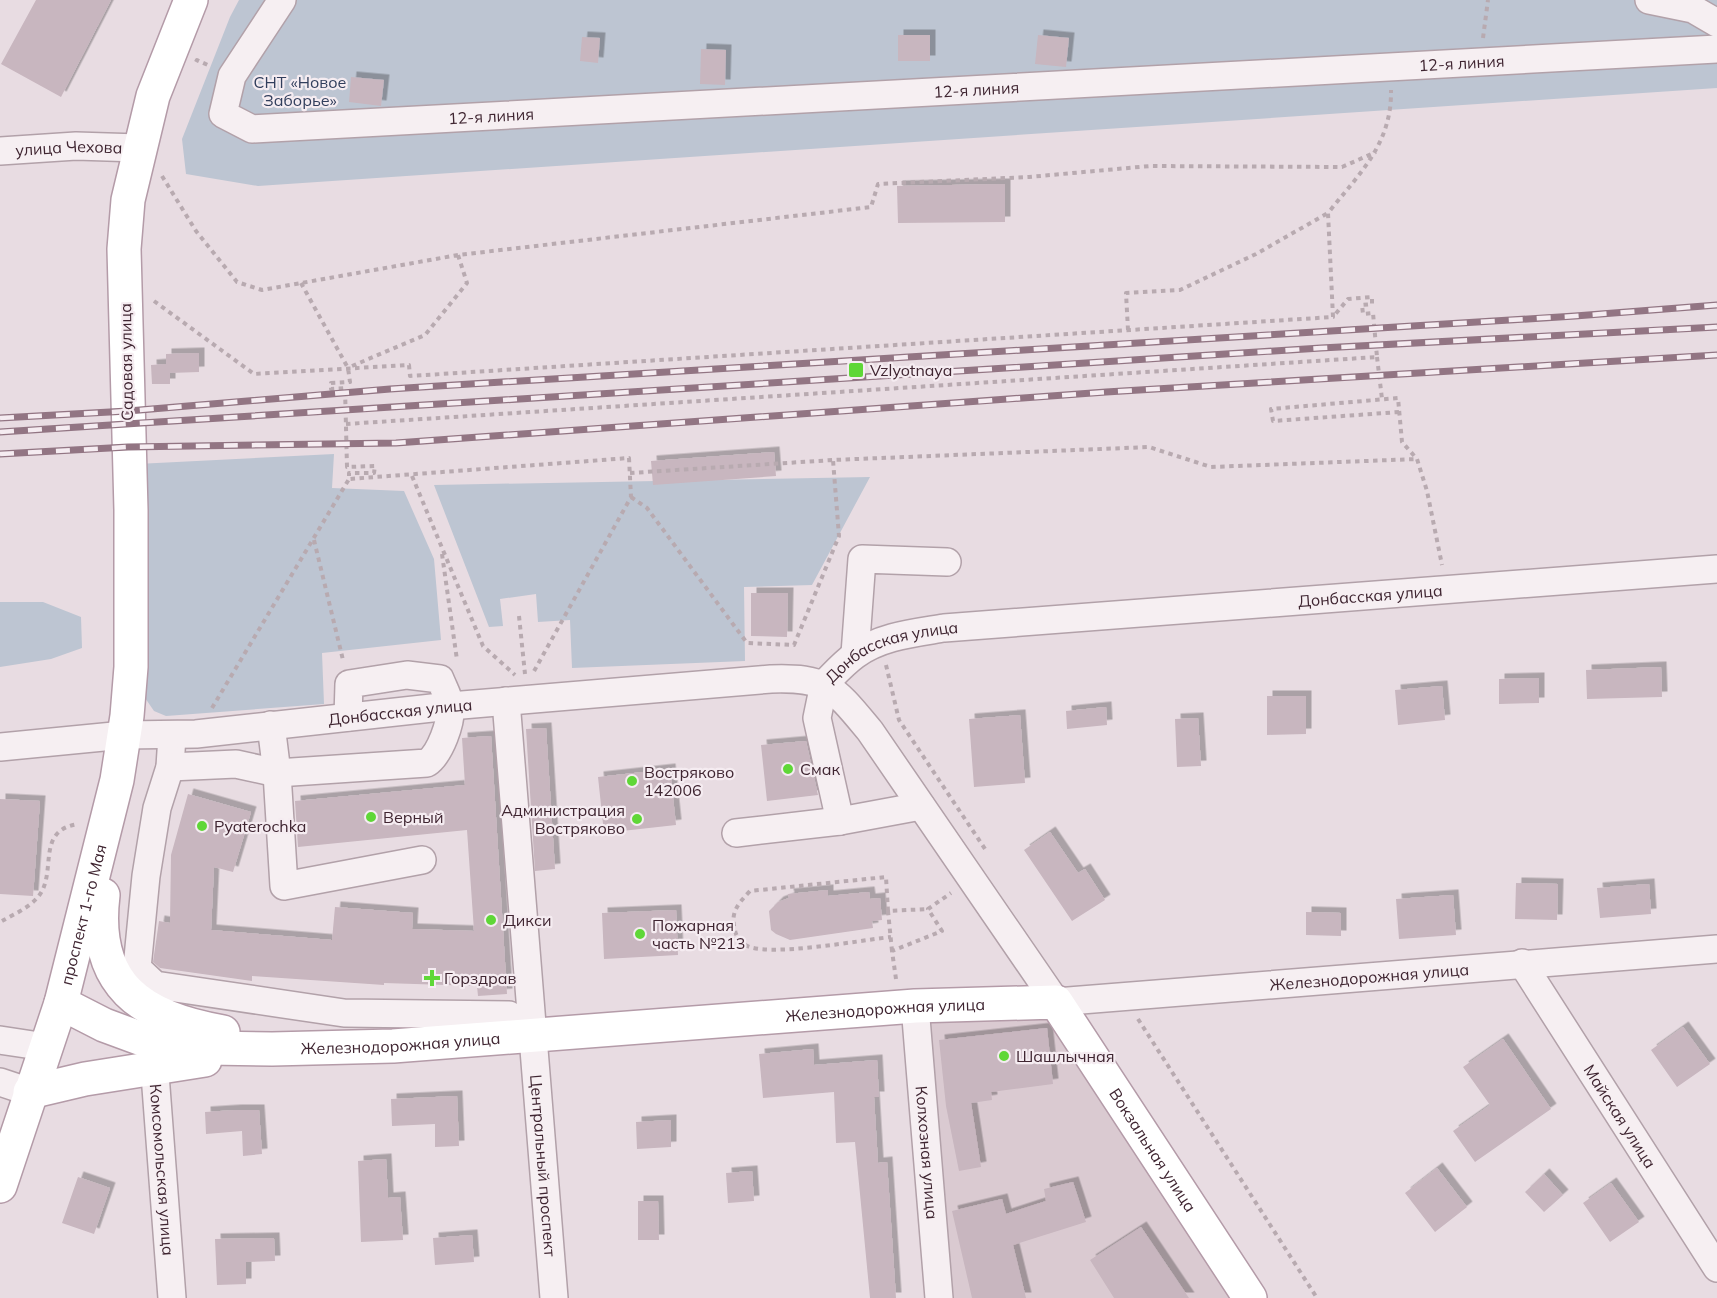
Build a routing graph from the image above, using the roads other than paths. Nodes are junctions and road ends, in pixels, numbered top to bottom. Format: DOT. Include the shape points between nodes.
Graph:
graph roads {
  1 [pos="191,0"];
  2 [pos="282,0"];
  3 [pos="1649,0"];
  4 [pos="1717,23"];
  5 [pos="1717,50"];
  6 [pos="139,148"];
  7 [pos="0,151"];
  8 [pos="947,562"];
  9 [pos="1717,568"];
  10 [pos="855,654"];
  11 [pos="824,684"];
  12 [pos="520,695"];
  13 [pos="457,706"];
  14 [pos="348,717"];
  15 [pos="271,725"];
  16 [pos="124,735"];
  17 [pos="184,735"];
  18 [pos="0,747"];
  19 [pos="171,766"];
  20 [pos="277,773"];
  21 [pos="117,780"];
  22 [pos="921,806"];
  23 [pos="840,821"];
  24 [pos="736,833"];
  25 [pos="422,860"];
  26 [pos="1717,949"];
  27 [pos="1522,963"];
  28 [pos="906,996"];
  29 [pos="1056,1002"];
  30 [pos="61,1003"];
  31 [pos="521,1025"];
  32 [pos="0,1040"];
  33 [pos="46,1047"];
  34 [pos="333,1047"];
  35 [pos="154,1054"];
  36 [pos="0,1082"];
  37 [pos="30,1092"];
  38 [pos="0,1186"];
  39 [pos="1717,1268"];
  40 [pos="172,1298"];
  41 [pos="554,1298"];
  42 [pos="939,1298"];
  43 [pos="1250,1298"];
  1 -- 6 [label="main road, Садовая улица" via="153,96"];
  2 -- 5 [label="street, 12-я линия" via="232,76 223,114 252,129"];
  3 -- 4 [label="street" via="1693,9"];
  6 -- 7 [label="street, улица Чехова" via="76,146"];
  6 -- 16 [label="main road, Садовая улица" via="128,200 124,249 130,510 130,667"];
  8 -- 10 [label="street" via="862,559"];
  9 -- 10 [label="street, Донбасская улица" via="957,627 906,634"];
  10 -- 11 [label="street, Донбасская улица"];
  11 -- 12 [label="street, Донбасская улица" via="771,679"];
  11 -- 22 [label="street" via="870,731"];
  11 -- 23 [label="street" via="817,718"];
  12 -- 13 [label="street, Донбасская улица"];
  12 -- 31 [label="street, Центральный проспект"];
  13 -- 14 [label="street, Донбасская улица"];
  13 -- 14 [label="street" via="440,679 407,675 349,684"];
  13 -- 20 [label="street" via="434,758 427,763"];
  14 -- 15 [label="street, Донбасская улица"];
  15 -- 17 [label="street, Донбасская улица"];
  15 -- 20 [label="street"];
  16 -- 17 [label="street, Донбасская улица"];
  16 -- 18 [label="street, Донбасская улица"];
  16 -- 21 [label="main road, проспект 1-го Мая"];
  17 -- 19 [label="street"];
  19 -- 20 [label="street" via="236,764"];
  19 -- 31 [label="street" via="152,835 137,968 155,985 344,1013"];
  20 -- 25 [label="street" via="284,886"];
  21 -- 30 [label="main road, проспект 1-го Мая"];
  21 -- 34 [label="main road" via="101,936 106,958 124,989 150,1010 194,1027"];
  22 -- 23 [label="street"];
  22 -- 29 [label="street"];
  23 -- 24 [label="street"];
  26 -- 27 [label="street, Железнодорожная улица"];
  27 -- 29 [label="street, Железнодорожная улица"];
  27 -- 39 [label="street, Майская улица"];
  28 -- 29 [label="main road, Железнодорожная улица"];
  28 -- 31 [label="main road, Железнодорожная улица"];
  28 -- 42 [label="street, Колхозная улица"];
  29 -- 43 [label="main road, Вокзальная улица"];
  30 -- 33 [label="main road, проспект 1-го Мая"];
  30 -- 35 [label="main road, Железнодорожная улица" via="122,1033"];
  31 -- 34 [label="main road, Железнодорожная улица" via="393,1046"];
  31 -- 41 [label="street, Центральный проспект"];
  32 -- 33 [label="street"];
  33 -- 37 [label="main road, проспект 1-го Мая"];
  34 -- 35 [label="main road, Железнодорожная улица" via="207,1048"];
  35 -- 37 [label="main road"];
  35 -- 40 [label="street, Комсомольская улица"];
  36 -- 37 [label="street"];
  37 -- 38 [label="main road, проспект 1-го Мая"];
}
